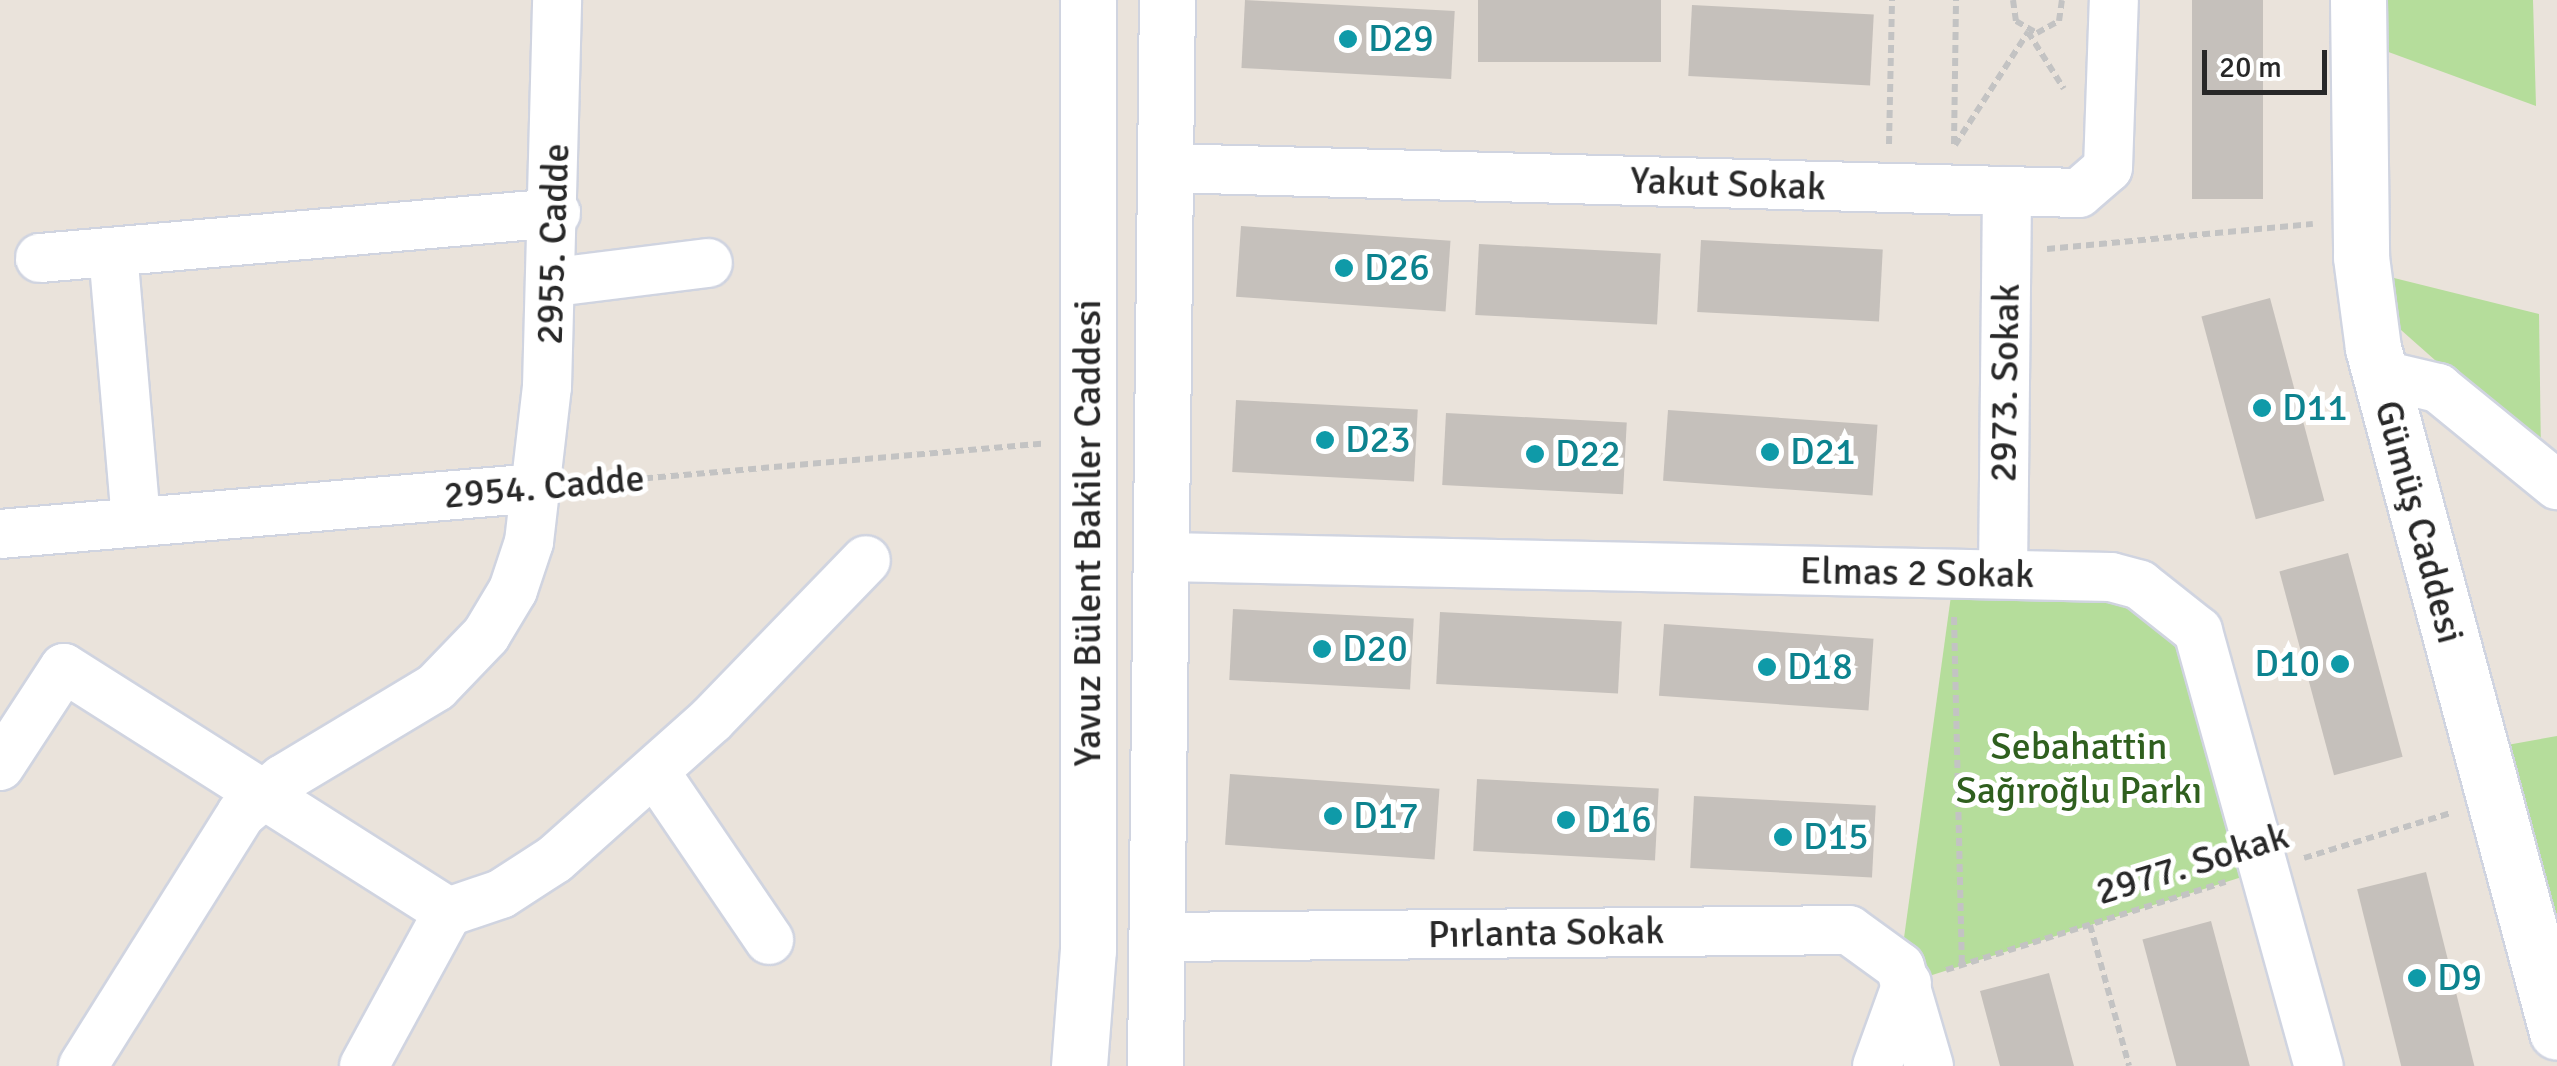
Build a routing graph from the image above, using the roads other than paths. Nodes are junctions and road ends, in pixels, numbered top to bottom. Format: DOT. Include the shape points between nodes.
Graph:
graph roads {
  1 [pos="557,0"];
  2 [pos="1088,0"];
  3 [pos="1167,0"];
  4 [pos="2114,0"];
  5 [pos="2358,0"];
  6 [pos="1166,168"];
  7 [pos="2006,191"];
  8 [pos="556,214"];
  9 [pos="113,252"];
  10 [pos="40,258"];
  11 [pos="708,263"];
  12 [pos="555,282"];
  13 [pos="2378,374"];
  14 [pos="2557,485"];
  15 [pos="538,488"];
  16 [pos="136,521"];
  17 [pos="0,534"];
  18 [pos="1166,557"];
  19 [pos="866,560"];
  20 [pos="2003,574"];
  21 [pos="0,766"];
  22 [pos="655,772"];
  23 [pos="262,793"];
  24 [pos="448,912"];
  25 [pos="1162,937"];
  26 [pos="769,940"];
  27 [pos="1907,983"];
  28 [pos="2557,1032"];
  29 [pos="83,1066"];
  30 [pos="364,1066"];
  31 [pos="1079,1066"];
  32 [pos="1155,1066"];
  33 [pos="1877,1066"];
  34 [pos="1929,1066"];
  35 [pos="2319,1066"];
  1 -- 8 [label="street, 2955. Cadde"];
  2 -- 31 [label="street, Yavuz Bülent Bakiler Caddesi" via="1088,950"];
  3 -- 6 [label="street, Yavuz Bülent Bakiler Caddesi"];
  4 -- 7 [label="street, Yakut Sokak" via="2107,176 2079,193"];
  5 -- 13 [label="street, Gümüş Caddesi" via="2360,220"];
  6 -- 7 [label="street, Yakut Sokak" via="1888,188 1954,168"];
  6 -- 18 [label="street, Yavuz Bülent Bakiler Caddesi"];
  7 -- 20 [label="street, 2973. Sokak"];
  8 -- 9 [label="street"];
  8 -- 12 [label="street, 2955. Cadde"];
  9 -- 10 [label="street"];
  9 -- 16 [label="street"];
  11 -- 12 [label="street"];
  12 -- 15 [label="street, 2955. Cadde"];
  13 -- 14 [label="street" via="2438,388"];
  13 -- 28 [label="street, Gümüş Caddesi"];
  15 -- 16 [label="street, 2954. Cadde"];
  15 -- 23 [label="street, 2955. Cadde" via="520,573 474,651 424,696"];
  16 -- 17 [label="street, 2954. Cadde"];
  18 -- 20 [label="street, Elmas 2 Sokak"];
  18 -- 25 [label="street, Yavuz Bülent Bakiler Caddesi"];
  19 -- 22 [label="street"];
  20 -- 35 [label="street, Elmas 2 Sokak" via="2127,580 2192,621"];
  21 -- 23 [label="street" via="64,668"];
  22 -- 24 [label="street" via="532,876"];
  22 -- 26 [label="street"];
  23 -- 24 [label="street"];
  23 -- 29 [label="street"];
  24 -- 30 [label="street"];
  25 -- 27 [label="street, Pırlanta Sokak" via="1849,930 1887,950"];
  25 -- 32 [label="street, Yavuz Bülent Bakiler Caddesi"];
  27 -- 33 [label="street"];
  27 -- 34 [label="street"];
}
